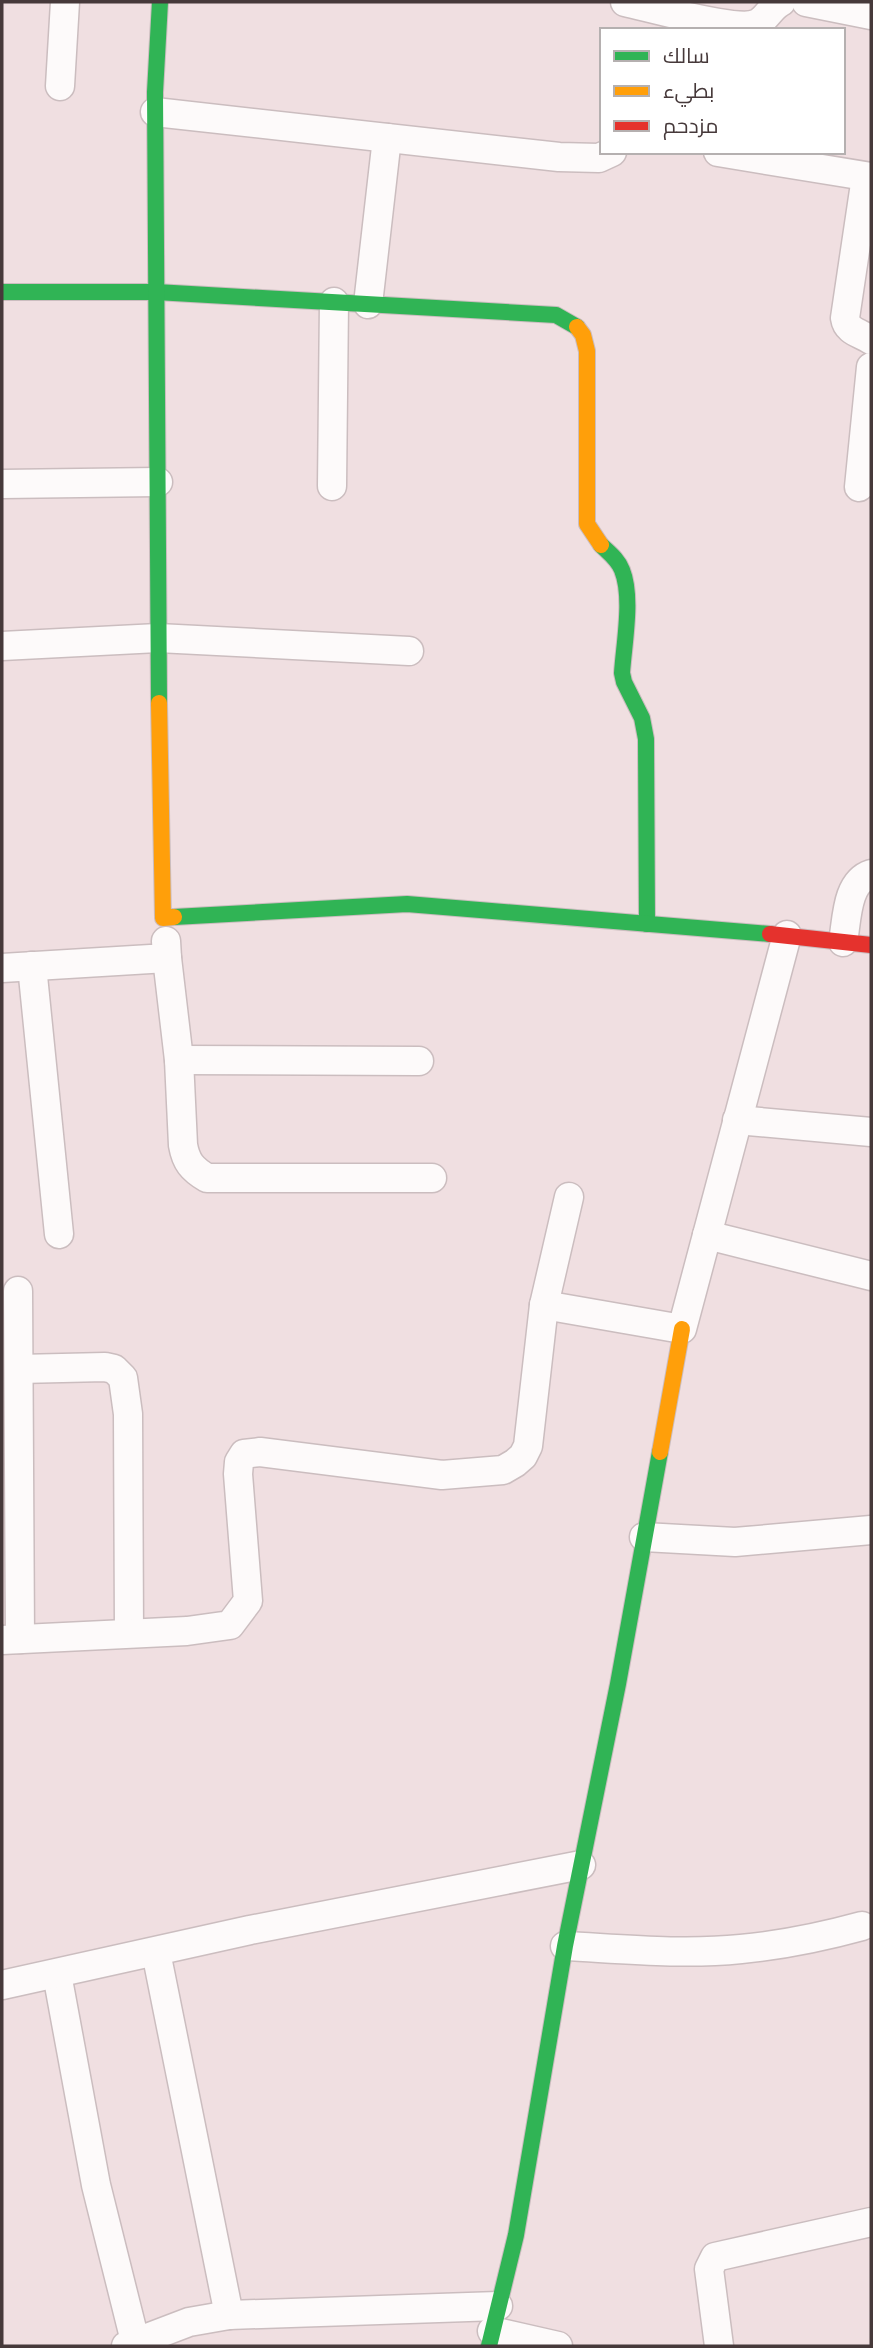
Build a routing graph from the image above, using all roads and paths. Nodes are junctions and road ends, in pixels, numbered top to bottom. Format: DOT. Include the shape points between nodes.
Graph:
graph roads {
  1 [pos="65,2"];
  2 [pos="160,2"];
  3 [pos="625,2"];
  4 [pos="781,2"];
  5 [pos="806,2"];
  6 [pos="871,15"];
  7 [pos="60,86"];
  8 [pos="155,112"];
  9 [pos="387,138"];
  10 [pos="608,154"];
  11 [pos="730,154"];
  12 [pos="869,177"];
  13 [pos="2,292"];
  14 [pos="156,292"];
  15 [pos="334,302"];
  16 [pos="368,304"];
  17 [pos="871,340"];
  18 [pos="871,367"];
  19 [pos="158,482"];
  20 [pos="2,484"];
  21 [pos="332,486"];
  22 [pos="859,487"];
  23 [pos="158,638"];
  24 [pos="2,646"];
  25 [pos="410,651"];
  26 [pos="871,874"];
  27 [pos="163,918"];
  28 [pos="647,924"];
  29 [pos="787,935"];
  30 [pos="843,942"];
  31 [pos="871,945"];
  32 [pos="167,958"];
  33 [pos="32,966"];
  34 [pos="2,968"];
  35 [pos="178,1059"];
  36 [pos="419,1061"];
  37 [pos="737,1120"];
  38 [pos="871,1132"];
  39 [pos="432,1178"];
  40 [pos="569,1197"];
  41 [pos="59,1234"];
  42 [pos="707,1235"];
  43 [pos="871,1276"];
  44 [pos="18,1291"];
  45 [pos="544,1305"];
  46 [pos="682,1329"];
  47 [pos="19,1369"];
  48 [pos="871,1530"];
  49 [pos="644,1537"];
  50 [pos="129,1633"];
  51 [pos="11,1640"];
  52 [pos="581,1865"];
  53 [pos="862,1926"];
  54 [pos="565,1946"];
  55 [pos="156,1952"];
  56 [pos="57,1974"];
  57 [pos="2,1985"];
  58 [pos="871,2222"];
  59 [pos="229,2315"];
  60 [pos="493,2328"];
  61 [pos="131,2344"];
  62 [pos="558,2346"];
  63 [pos="719,2346"];
  1 -- 7 [label="street"];
  2 -- 8 [label="street"];
  3 -- 4 [label="street" via="750,26"];
  5 -- 6 [label="street"];
  8 -- 9 [label="street"];
  8 -- 14 [label="street"];
  9 -- 10 [label="street" via="559,157"];
  9 -- 16 [label="street"];
  11 -- 12 [label="street"];
  12 -- 17 [label="street" via="845,318 852,330"];
  13 -- 14 [label="street"];
  14 -- 15 [label="street"];
  14 -- 19 [label="street"];
  15 -- 16 [label="street"];
  15 -- 21 [label="street"];
  16 -- 28 [label="street" via="556,316 578,326 588,351 587,524 589,533 613,556 624,577 622,673 646,739"];
  18 -- 22 [label="street"];
  19 -- 20 [label="street"];
  19 -- 23 [label="street"];
  23 -- 24 [label="street"];
  23 -- 25 [label="street"];
  23 -- 27 [label="street"];
  26 -- 30 [label="street" via="852,894"];
  27 -- 28 [label="street" via="407,904"];
  27 -- 32 [label="street"];
  28 -- 29 [label="street"];
  29 -- 30 [label="street"];
  29 -- 37 [label="street"];
  30 -- 31 [label="street"];
  32 -- 33 [label="street"];
  32 -- 35 [label="street"];
  33 -- 34 [label="street"];
  33 -- 41 [label="street"];
  35 -- 36 [label="street"];
  35 -- 39 [label="street" via="185,1158 207,1178"];
  37 -- 38 [label="street"];
  37 -- 42 [label="street"];
  40 -- 45 [label="street"];
  42 -- 43 [label="street"];
  42 -- 46 [label="street"];
  44 -- 47 [label="street"];
  45 -- 46 [label="street"];
  45 -- 50 [label="street" via="528,1446 515,1463 503,1470 442,1475 260,1452 244,1454 238,1474 248,1601 240,1614 230,1625 214,1628"];
  46 -- 49 [label="street"];
  47 -- 50 [label="street" via="105,1367 123,1378 128,1414"];
  47 -- 51 [label="street"];
  48 -- 49 [label="street" via="735,1542"];
  49 -- 52 [label="street"];
  50 -- 51 [label="street"];
  52 -- 54 [label="street"];
  52 -- 55 [label="street"];
  53 -- 54 [label="street" via="808,1940 739,1949"];
  54 -- 60 [label="street" via="516,2235"];
  55 -- 56 [label="street"];
  55 -- 59 [label="street"];
  56 -- 57 [label="street"];
  56 -- 61 [label="street"];
  58 -- 63 [label="street" via="715,2257 709,2269"];
  59 -- 60 [label="street"];
  59 -- 61 [label="street" via="189,2322"];
  60 -- 62 [label="street"];
}
